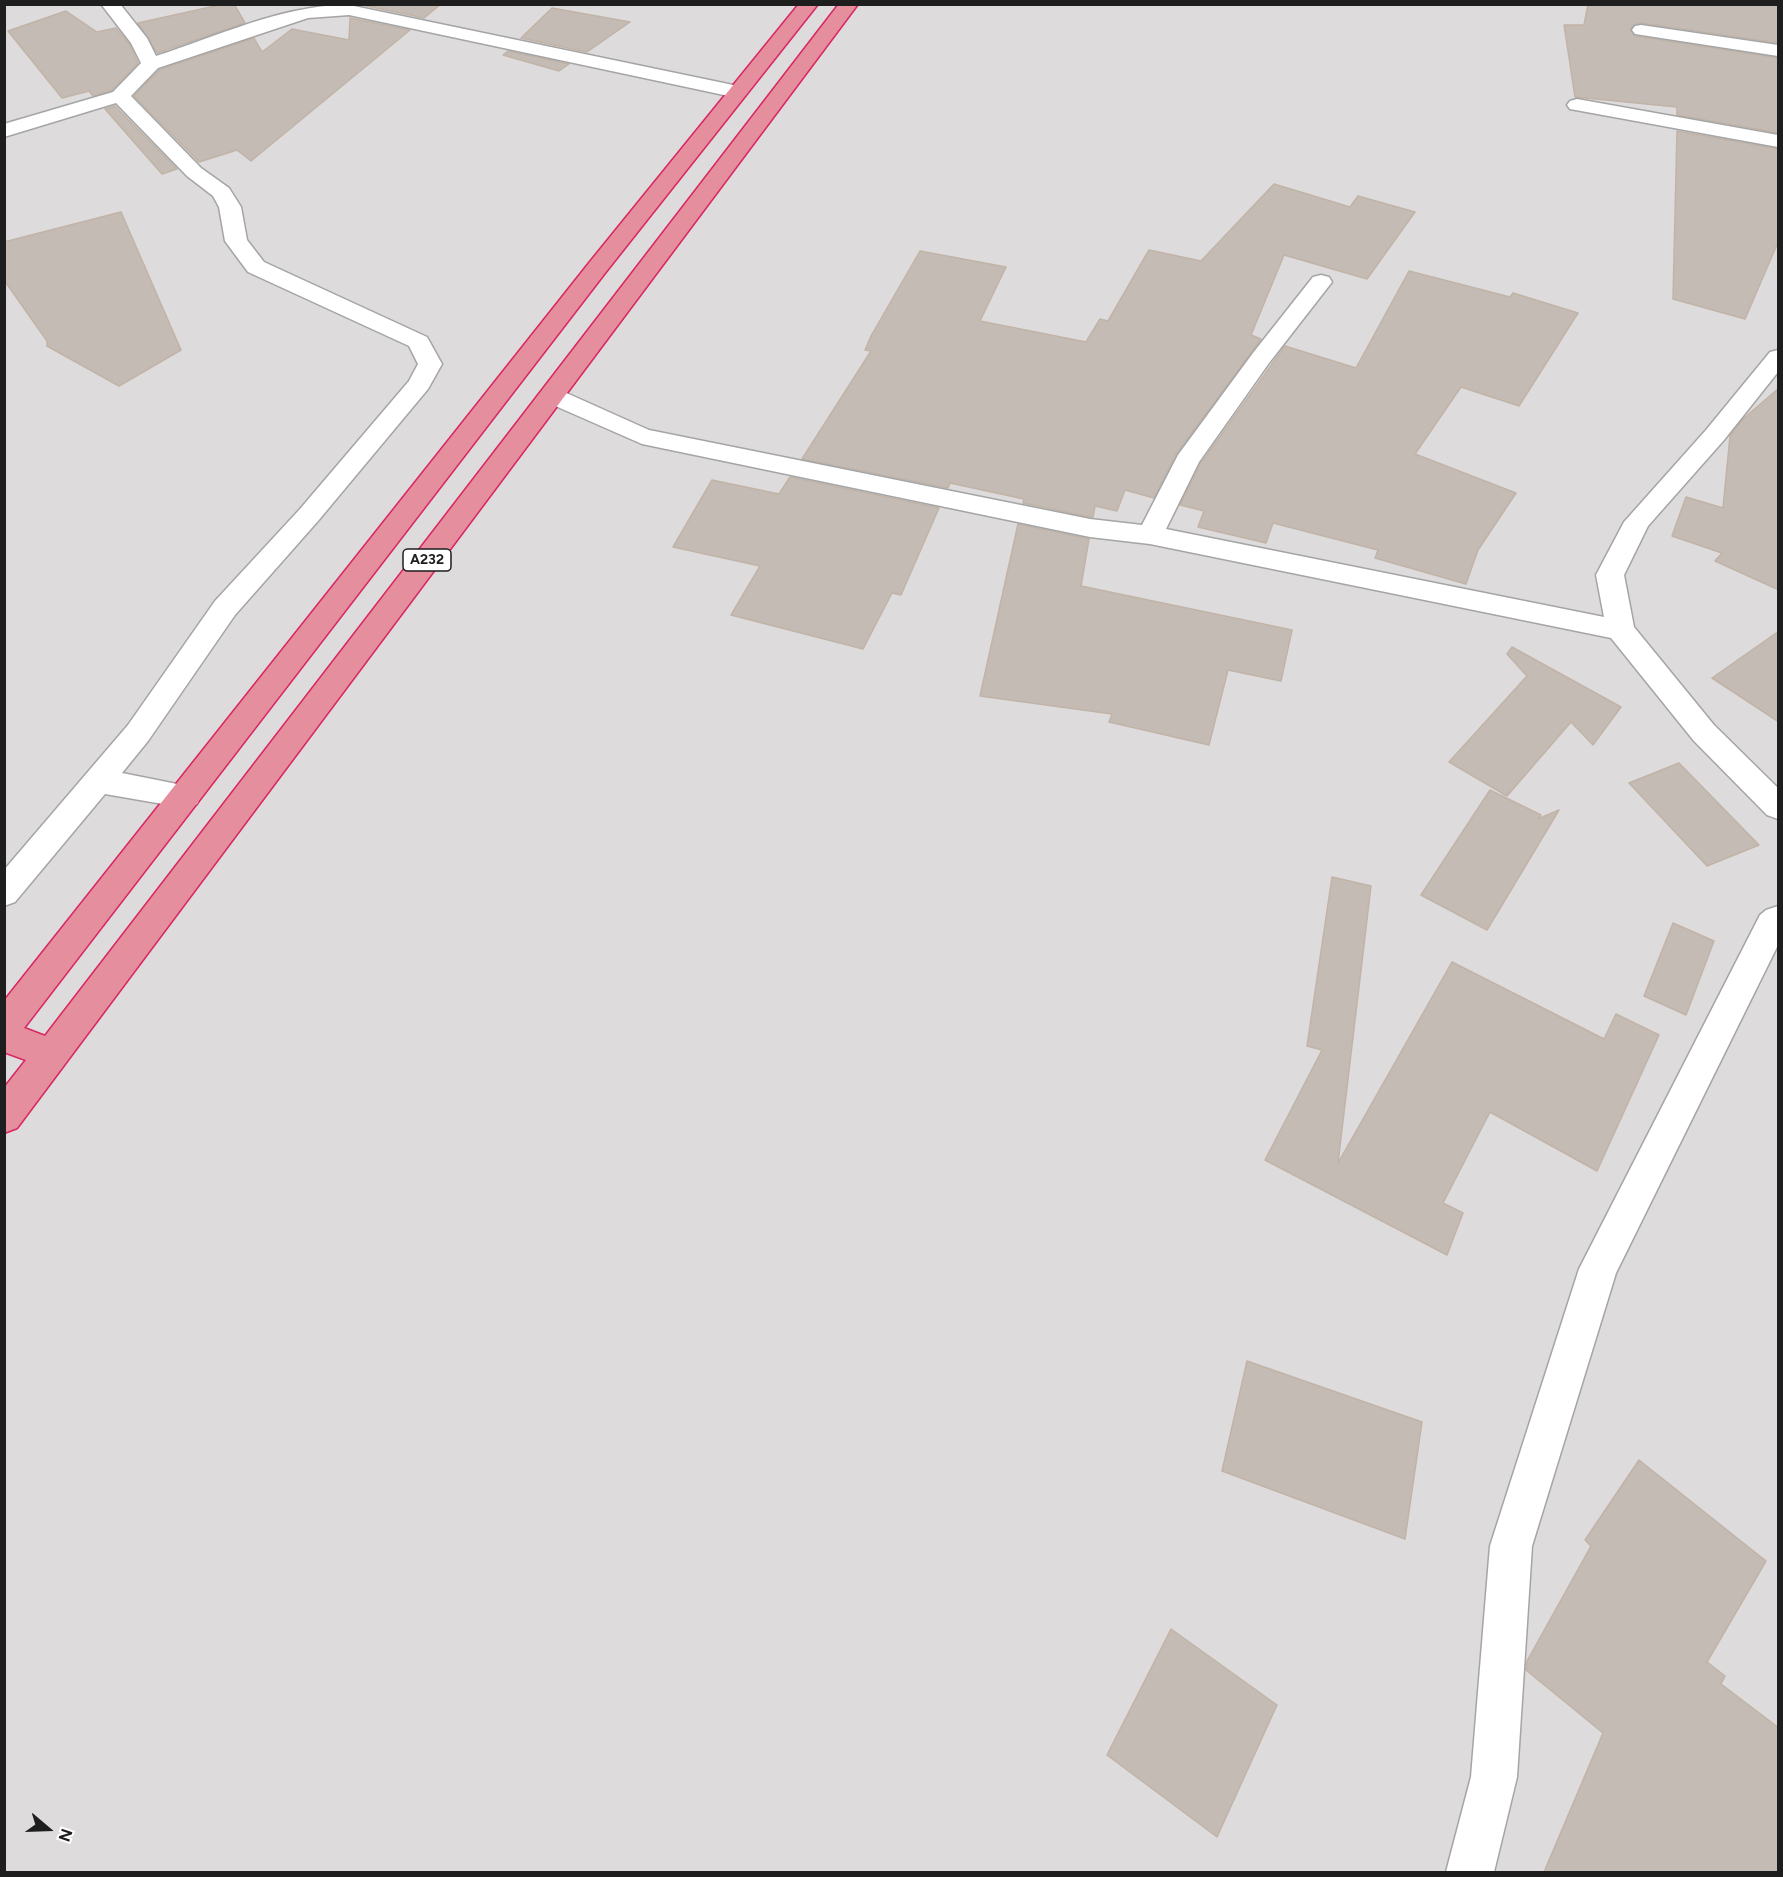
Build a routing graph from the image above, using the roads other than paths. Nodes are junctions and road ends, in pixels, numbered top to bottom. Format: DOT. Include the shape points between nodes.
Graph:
graph roads {
  1 [pos="110,4"];
  2 [pos="809,4"];
  3 [pos="849,4"];
  4 [pos="1641,30"];
  5 [pos="1779,51"];
  6 [pos="151,64"];
  7 [pos="738,92"];
  8 [pos="120,96"];
  9 [pos="1577,105"];
  10 [pos="4,131"];
  11 [pos="1779,141"];
  12 [pos="1321,282"];
  13 [pos="1779,357"];
  14 [pos="553,396"];
  15 [pos="1150,535"];
  16 [pos="1620,630"];
  17 [pos="99,781"];
  18 [pos="186,796"];
  19 [pos="1779,807"];
  20 [pos="4,893"];
  21 [pos="1779,919"];
  22 [pos="4,1028"];
  23 [pos="4,1036"];
  24 [pos="51,1054"];
  25 [pos="4,1117"];
  26 [pos="1470,1872"];
  1 -- 6 [label="street" via="140,42"];
  2 -- 7 [label="highway, A232"];
  3 -- 14 [label="highway, A232"];
  4 -- 5 [label="street"];
  6 -- 7 [label="street" via="304,13 332,9"];
  6 -- 8 [label="street"];
  7 -- 18 [label="highway, A232"];
  8 -- 10 [label="street"];
  8 -- 17 [label="street" via="194,172 222,192 230,207 236,241 256,267 419,342 430,364 419,384 324,498 225,608 138,733"];
  9 -- 11 [label="street"];
  12 -- 15 [label="street" via="1187,461"];
  13 -- 16 [label="street" via="1637,522 1610,575"];
  14 -- 15 [label="street" via="642,436 1089,528"];
  14 -- 24 [label="highway, A232"];
  15 -- 16 [label="street"];
  16 -- 19 [label="street" via="1704,733"];
  17 -- 18 [label="street"];
  17 -- 20 [label="street"];
  18 -- 22 [label="highway, A232"];
  21 -- 26 [label="street" via="1730,1006 1598,1269 1511,1546 1494,1777"];
  23 -- 24 [label="highway"];
  24 -- 25 [label="highway, A232"];
}
